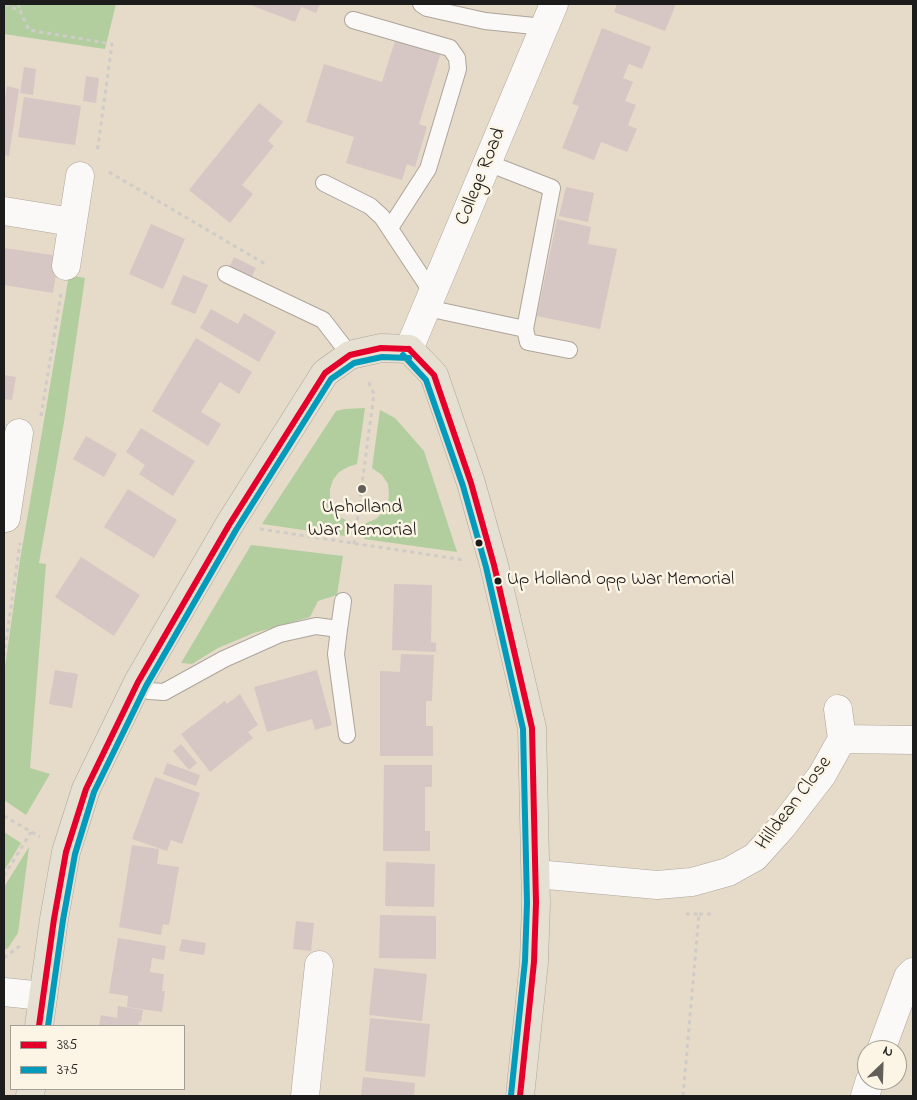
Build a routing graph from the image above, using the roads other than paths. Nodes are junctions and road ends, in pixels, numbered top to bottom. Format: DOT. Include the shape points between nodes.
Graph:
graph roads {
  1 [pos="421,4"];
  2 [pos="549,15"];
  3 [pos="353,20"];
  4 [pos="488,163"];
  5 [pos="93,167"];
  6 [pos="324,183"];
  7 [pos="4,211"];
  8 [pos="72,222"];
  9 [pos="390,228"];
  10 [pos="66,266"];
  11 [pos="226,274"];
  12 [pos="430,301"];
  13 [pos="525,329"];
  14 [pos="409,349"];
  15 [pos="569,350"];
  16 [pos="350,355"];
  17 [pos="30,426"];
  18 [pos="8,475"];
  19 [pos="6,518"];
  20 [pos="343,601"];
  21 [pos="339,629"];
  22 [pos="138,682"];
  23 [pos="838,709"];
  24 [pos="347,735"];
  25 [pos="842,740"];
  26 [pos="913,740"];
  27 [pos="536,874"];
  28 [pos="319,965"];
  29 [pos="913,972"];
  30 [pos="4,992"];
  31 [pos="43,996"];
  32 [pos="39,1025"];
  33 [pos="885,1040"];
  34 [pos="304,1096"];
  35 [pos="520,1096"];
  1 -- 2 [label="lane" via="485,21"];
  2 -- 4 [label="street, College Road"];
  3 -- 9 [label="lane" via="450,48 457,58 458,69 428,169"];
  4 -- 12 [label="street, College Road"];
  4 -- 13 [label="lane" via="552,188"];
  5 -- 8 [label="street"];
  6 -- 9 [label="lane" via="370,206"];
  7 -- 8 [label="street"];
  8 -- 10 [label="street"];
  9 -- 12 [label="lane"];
  11 -- 16 [label="lane" via="323,320"];
  12 -- 13 [label="lane"];
  12 -- 14 [label="street, College Road"];
  13 -- 15 [label="lane" via="528,342"];
  14 -- 16 [label="main road" via="381,348"];
  14 -- 27 [label="main road" via="434,375 471,482 494,565 532,728"];
  16 -- 22 [label="main road" via="325,373 229,525"];
  17 -- 18 [label="street"];
  18 -- 19 [label="street"];
  20 -- 21 [label="lane"];
  21 -- 22 [label="lane" via="316,626 280,634 224,659 164,692 149,691"];
  21 -- 24 [label="lane" via="336,654"];
  22 -- 31 [label="main road" via="86,789 66,852"];
  23 -- 25 [label="street, Hilldean Close"];
  25 -- 26 [label="street"];
  25 -- 27 [label="street, Hilldean Close" via="822,775 782,827 755,857 728,872 692,882 657,885"];
  27 -- 35 [label="main road" via="534,962"];
  28 -- 34 [label="street"];
  29 -- 33 [label="street" via="908,977"];
  30 -- 31 [label="street"];
  31 -- 32 [label="main road"];
}
